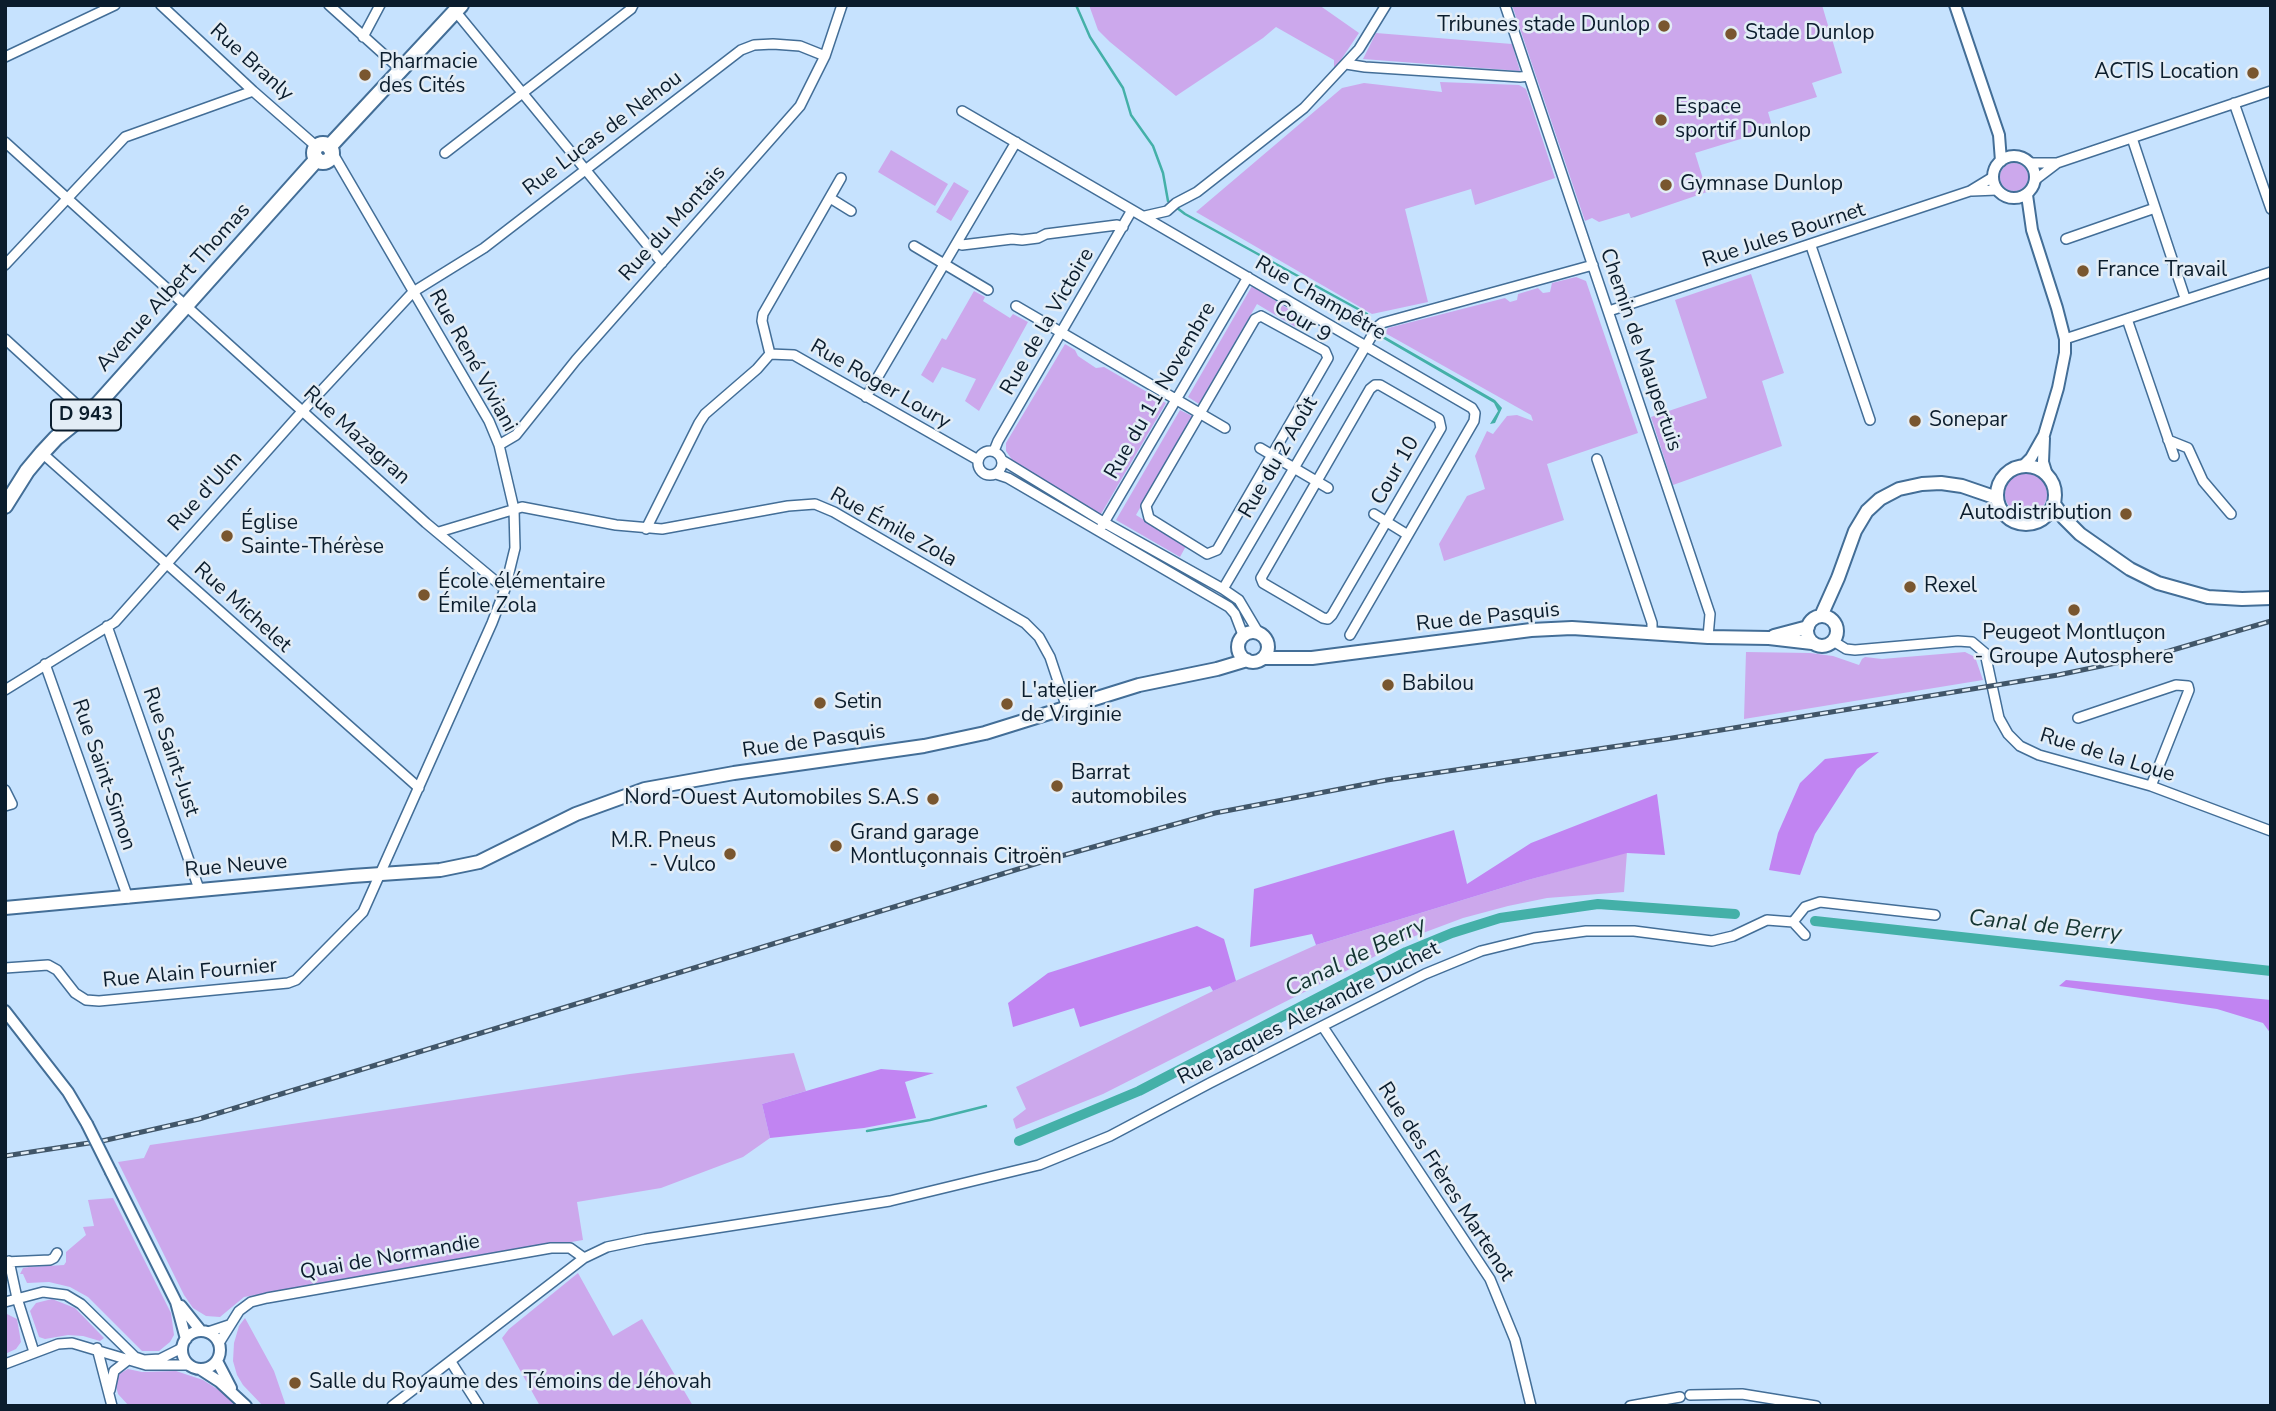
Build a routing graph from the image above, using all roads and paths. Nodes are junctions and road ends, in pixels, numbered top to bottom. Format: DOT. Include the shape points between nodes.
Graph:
graph roads {
  1 [pos="115,5"];
  2 [pos="161,5"];
  3 [pos="328,5"];
  4 [pos="380,5"];
  5 [pos="633,5"];
  6 [pos="842,5"];
  7 [pos="1386,5"];
  8 [pos="1505,5"];
  9 [pos="1955,5"];
  10 [pos="459,8"];
  11 [pos="363,37"];
  12 [pos="825,56"];
  13 [pos="5,57"];
  14 [pos="1346,64"];
  15 [pos="400,69"];
  16 [pos="1529,76"];
  17 [pos="253,91"];
  18 [pos="2271,91"];
  19 [pos="522,93"];
  20 [pos="2234,103"];
  21 [pos="962,111"];
  22 [pos="1999,135"];
  23 [pos="2132,138"];
  24 [pos="5,142"];
  25 [pos="1016,142"];
  26 [pos="324,151"];
  27 [pos="445,153"];
  28 [pos="2017,156"];
  29 [pos="2001,161"];
  30 [pos="2031,163"];
  31 [pos="2057,163"];
  32 [pos="585,169"];
  33 [pos="1993,177"];
  34 [pos="841,178"];
  35 [pos="2035,180"];
  36 [pos="1997,190"];
  37 [pos="1970,191"];
  38 [pos="2027,195"];
  39 [pos="66,197"];
  40 [pos="830,198"];
  41 [pos="2014,199"];
  42 [pos="2155,208"];
  43 [pos="2271,209"];
  44 [pos="1132,210"];
  45 [pos="851,211"];
  46 [pos="1145,216"];
  47 [pos="1123,227"];
  48 [pos="2032,230"];
  49 [pos="2066,239"];
  50 [pos="957,243"];
  51 [pos="914,246"];
  52 [pos="1811,246"];
  53 [pos="662,263"];
  54 [pos="5,265"];
  55 [pos="945,265"];
  56 [pos="1593,265"];
  57 [pos="2271,272"];
  58 [pos="1248,277"];
  59 [pos="988,290"];
  60 [pos="413,292"];
  61 [pos="2185,298"];
  62 [pos="186,306"];
  63 [pos="1016,306"];
  64 [pos="1609,311"];
  65 [pos="2127,319"];
  66 [pos="1062,332"];
  67 [pos="5,339"];
  68 [pos="2065,339"];
  69 [pos="1365,345"];
  70 [pos="770,354"];
  71 [pos="866,397"];
  72 [pos="1177,400"];
  73 [pos="303,411"];
  74 [pos="87,414"];
  75 [pos="1200,414"];
  76 [pos="1870,421"];
  77 [pos="1225,428"];
  78 [pos="2044,435"];
  79 [pos="2168,440"];
  80 [pos="499,446"];
  81 [pos="1260,448"];
  82 [pos="995,452"];
  83 [pos="42,453"];
  84 [pos="1273,455"];
  85 [pos="2174,456"];
  86 [pos="1598,459"];
  87 [pos="978,460"];
  88 [pos="1002,460"];
  89 [pos="2024,465"];
  90 [pos="1293,467"];
  91 [pos="996,474"];
  92 [pos="2048,475"];
  93 [pos="2001,478"];
  94 [pos="1317,481"];
  95 [pos="1962,486"];
  96 [pos="1328,488"];
  97 [pos="1997,498"];
  98 [pos="7,499"];
  99 [pos="2054,504"];
  100 [pos="514,509"];
  101 [pos="1374,514"];
  102 [pos="2231,514"];
  103 [pos="2041,520"];
  104 [pos="1387,522"];
  105 [pos="1102,526"];
  106 [pos="646,529"];
  107 [pos="439,532"];
  108 [pos="2080,534"];
  109 [pos="1408,535"];
  110 [pos="167,564"];
  111 [pos="505,589"];
  112 [pos="1223,589"];
  113 [pos="2271,598"];
  114 [pos="1826,618"];
  115 [pos="107,626"];
  116 [pos="1808,626"];
  117 [pos="1258,632"];
  118 [pos="1652,633"];
  119 [pos="1350,635"];
  120 [pos="1708,637"];
  121 [pos="1769,638"];
  122 [pos="1240,641"];
  123 [pos="1833,641"];
  124 [pos="1812,643"];
  125 [pos="1268,644"];
  126 [pos="1263,658"];
  127 [pos="1247,660"];
  128 [pos="1295,660"];
  129 [pos="45,664"];
  130 [pos="1202,672"];
  131 [pos="5,690"];
  132 [pos="1067,708"];
  133 [pos="2078,718"];
  134 [pos="2151,786"];
  135 [pos="419,788"];
  136 [pos="5,790"];
  137 [pos="5,806"];
  138 [pos="2271,831"];
  139 [pos="440,870"];
  140 [pos="380,874"];
  141 [pos="200,889"];
  142 [pos="128,898"];
  143 [pos="35,906"];
  144 [pos="5,908"];
  145 [pos="1935,915"];
  146 [pos="5,916"];
  147 [pos="1793,922"];
  148 [pos="1805,935"];
  149 [pos="5,968"];
  150 [pos="5,1011"];
  151 [pos="1323,1027"];
  152 [pos="57,1253"];
  153 [pos="584,1258"];
  154 [pos="7,1261"];
  155 [pos="17,1298"];
  156 [pos="176,1301"];
  157 [pos="5,1303"];
  158 [pos="229,1325"];
  159 [pos="204,1332"];
  160 [pos="184,1343"];
  161 [pos="219,1343"];
  162 [pos="97,1349"];
  163 [pos="34,1352"];
  164 [pos="128,1360"];
  165 [pos="217,1361"];
  166 [pos="451,1362"];
  167 [pos="5,1364"];
  168 [pos="194,1367"];
  169 [pos="234,1393"];
  170 [pos="110,1395"];
  171 [pos="1690,1395"];
  172 [pos="1680,1397"];
  173 [pos="112,1406"];
  174 [pos="246,1406"];
  175 [pos="392,1406"];
  176 [pos="479,1406"];
  177 [pos="1531,1406"];
  178 [pos="1630,1406"];
  179 [pos="1816,1406"];
  1 -- 13 [label="street"];
  2 -- 17 [label="street, Rue Branly"];
  3 -- 11 [label="street"];
  4 -- 11 [label="street"];
  5 -- 19 [label="street"];
  6 -- 12 [label="street, Rue du Montais"];
  7 -- 14 [label="street"];
  8 -- 16 [label="street, Chemin de Maupertuis"];
  9 -- 22 [label="street"];
  10 -- 15 [label="main road, Avenue Albert Thomas / D 943"];
  10 -- 19 [label="street"];
  11 -- 15 [label="street"];
  12 -- 32 [label="street, Rue Lucas de Nehou" via="800,46 773,44 741,50"];
  12 -- 53 [label="street, Rue du Montais" via="798,108"];
  14 -- 16 [label="street"];
  14 -- 46 [label="street" via="1304,108 1205,186 1173,206"];
  15 -- 26 [label="main road, Avenue Albert Thomas / D 943"];
  16 -- 56 [label="street, Chemin de Maupertuis"];
  17 -- 26 [label="street, Rue Branly"];
  17 -- 39 [label="street" via="125,136"];
  18 -- 20 [label="street"];
  19 -- 27 [label="street"];
  19 -- 32 [label="street"];
  20 -- 23 [label="street"];
  20 -- 43 [label="street"];
  21 -- 25 [label="street, Rue Champêtre"];
  22 -- 28 [label="street"];
  22 -- 29 [label="street"];
  23 -- 31 [label="street"];
  23 -- 42 [label="street"];
  24 -- 39 [label="street, Rue Mazagran"];
  25 -- 44 [label="street, Rue Champêtre"];
  25 -- 50 [label="street"];
  26 -- 60 [label="street, Rue René Viviani"];
  26 -- 62 [label="main road, Avenue Albert Thomas / D 943"];
  28 -- 29 [label="street"];
  28 -- 30 [label="street"];
  29 -- 33 [label="street"];
  30 -- 31 [label="street"];
  30 -- 35 [label="street"];
  31 -- 35 [label="street"];
  32 -- 53 [label="street"];
  32 -- 60 [label="street, Rue Lucas de Nehou" via="484,248"];
  33 -- 36 [label="street"];
  33 -- 37 [label="street, Rue Jules Bournet"];
  34 -- 40 [label="street"];
  35 -- 38 [label="street"];
  36 -- 37 [label="street, Rue Jules Bournet"];
  36 -- 41 [label="street"];
  37 -- 52 [label="street, Rue Jules Bournet"];
  38 -- 41 [label="street"];
  38 -- 48 [label="street"];
  39 -- 54 [label="street"];
  39 -- 62 [label="street, Rue Mazagran"];
  40 -- 45 [label="street"];
  40 -- 70 [label="street" via="762,314"];
  41 -- 48 [label="street"];
  42 -- 49 [label="street"];
  42 -- 61 [label="street"];
  44 -- 46 [label="street, Rue Champêtre"];
  44 -- 47 [label="street, Rue de la Victoire"];
  46 -- 58 [label="street, Rue Champêtre"];
  47 -- 50 [label="street"];
  47 -- 66 [label="street, Rue de la Victoire"];
  48 -- 68 [label="street"];
  50 -- 55 [label="street"];
  51 -- 55 [label="street"];
  52 -- 64 [label="street, Rue Jules Bournet"];
  52 -- 76 [label="street"];
  53 -- 80 [label="street, Rue du Montais" via="516,435"];
  55 -- 59 [label="street"];
  55 -- 71 [label="street"];
  56 -- 64 [label="street, Chemin de Maupertuis"];
  56 -- 69 [label="street, Rue du 2 Août" via="1382,323"];
  57 -- 61 [label="street"];
  58 -- 69 [label="street, Rue Champêtre"];
  58 -- 72 [label="street, Rue du 11 Novembre"];
  60 -- 73 [label="street, Rue d'Ulm"];
  60 -- 80 [label="street, Rue René Viviani"];
  61 -- 65 [label="street"];
  62 -- 73 [label="street, Rue Mazagran"];
  62 -- 74 [label="main road, Avenue Albert Thomas / D 943"];
  63 -- 66 [label="street"];
  64 -- 120 [label="street, Chemin de Maupertuis" via="1710,614"];
  65 -- 68 [label="street"];
  65 -- 79 [label="street"];
  66 -- 72 [label="street"];
  66 -- 82 [label="street, Rue de la Victoire"];
  67 -- 74 [label="street"];
  68 -- 78 [label="street" via="2063,369"];
  69 -- 90 [label="street, Rue du 2 Août"];
  69 -- 109 [label="street, Rue Champêtre" via="1475,413"];
  70 -- 71 [label="street, Rue Roger Loury" via="794,355"];
  70 -- 106 [label="street" via="699,422"];
  71 -- 87 [label="street, Rue Roger Loury"];
  72 -- 75 [label="street"];
  72 -- 105 [label="street, Rue du 11 Novembre"];
  73 -- 107 [label="street, Rue Mazagran"];
  73 -- 110 [label="street, Rue d'Ulm"];
  74 -- 83 [label="main road, Avenue Albert Thomas / D 943"];
  75 -- 77 [label="street"];
  75 -- 84 [label="street, Cour 9" via="1258,316 1325,351 1328,358"];
  75 -- 84 [label="street, Cour 9" via="1146,506 1149,518 1207,554 1213,554"];
  78 -- 89 [label="street"];
  78 -- 92 [label="street" via="2043,462"];
  79 -- 85 [label="street"];
  79 -- 102 [label="street" via="2188,448 2203,481"];
  80 -- 100 [label="street, Rue René Viviani"];
  81 -- 84 [label="street"];
  82 -- 87 [label="street" via="986,452"];
  82 -- 88 [label="street, Rue Roger Loury"];
  83 -- 98 [label="main road, Avenue Albert Thomas / D 943"];
  83 -- 110 [label="street, Rue Michelet"];
  84 -- 90 [label="street"];
  86 -- 118 [label="street"];
  87 -- 91 [label="street, Rue Roger Loury" via="981,472"];
  88 -- 91 [label="street"];
  88 -- 105 [label="street, Rue Roger Loury"];
  89 -- 92 [label="main road"];
  89 -- 93 [label="main road"];
  90 -- 94 [label="street"];
  90 -- 112 [label="street, Rue du 2 Août"];
  91 -- 105 [label="street, Rue Roger Loury"];
  92 -- 99 [label="main road"];
  93 -- 95 [label="main road"];
  93 -- 97 [label="main road"];
  94 -- 96 [label="street"];
  94 -- 104 [label="street, Cour 10" via="1375,385 1439,419 1441,428"];
  94 -- 104 [label="street, Cour 10" via="1261,578 1263,583 1328,619"];
  95 -- 97 [label="main road"];
  95 -- 114 [label="main road" via="1922,484 1899,488 1880,499 1860,520"];
  97 -- 103 [label="main road" via="1999,508 2013,521"];
  99 -- 103 [label="main road"];
  99 -- 108 [label="main road"];
  100 -- 106 [label="street, Rue Émile Zola"];
  100 -- 107 [label="street"];
  100 -- 111 [label="street, Rue René Viviani" via="514,548"];
  101 -- 104 [label="street"];
  103 -- 108 [label="main road"];
  104 -- 109 [label="street"];
  105 -- 112 [label="street, Rue Roger Loury"];
  105 -- 122 [label="street, Rue Roger Loury" via="1229,607 1236,614"];
  106 -- 132 [label="street, Rue Émile Zola" via="675,528 788,506 815,505 834,512 1026,623 1050,657"];
  107 -- 111 [label="street, Rue Mazagran"];
  108 -- 113 [label="main road" via="2143,576 2174,589 2226,599"];
  109 -- 119 [label="street"];
  110 -- 115 [label="street, Rue d'Ulm"];
  110 -- 135 [label="street, Rue Michelet"];
  111 -- 135 [label="street, Rue René Viviani"];
  112 -- 117 [label="street, Rue Roger Loury" via="1239,600"];
  114 -- 116 [label="main road" via="1813,619"];
  114 -- 123 [label="main road" via="1837,632"];
  115 -- 129 [label="street, Rue d'Ulm"];
  115 -- 141 [label="street, Rue Saint-Just"];
  116 -- 121 [label="main road, Rue de Pasquis"];
  116 -- 124 [label="main road"];
  117 -- 122 [label="main road"];
  117 -- 125 [label="main road"];
  118 -- 120 [label="main road, Rue de Pasquis"];
  118 -- 128 [label="main road, Rue de Pasquis" via="1531,630"];
  120 -- 121 [label="main road, Rue de Pasquis"];
  121 -- 124 [label="main road, Rue de Pasquis"];
  122 -- 127 [label="main road" via="1240,655"];
  122 -- 130 [label="main road, Rue de Pasquis" via="1219,664"];
  123 -- 124 [label="main road" via="1825,646"];
  123 -- 134 [label="street, Rue de la Loue" via="1855,650 1972,642 1985,653 1999,718 2020,746"];
  125 -- 126 [label="main road"];
  125 -- 128 [label="main road"];
  126 -- 127 [label="main road"];
  126 -- 128 [label="main road, Rue de Pasquis"];
  127 -- 130 [label="main road, Rue de Pasquis"];
  129 -- 131 [label="street, Rue d'Ulm"];
  129 -- 142 [label="street, Rue Saint-Simon"];
  130 -- 132 [label="main road, Rue de Pasquis" via="1139,685"];
  132 -- 139 [label="main road, Rue de Pasquis" via="924,746 645,789 576,814 479,862"];
  133 -- 134 [label="street" via="2176,685 2188,686"];
  134 -- 138 [label="street, Rue de la Loue"];
  135 -- 140 [label="street, Rue René Viviani"];
  136 -- 137 [label="street" via="12,804"];
  139 -- 140 [label="main road, Rue Neuve"];
  140 -- 141 [label="main road, Rue Neuve"];
  140 -- 149 [label="street, Rue Alain Fournier" via="363,912 288,984 99,1001 75,993 48,965"];
  141 -- 142 [label="main road, Rue Neuve"];
  142 -- 143 [label="main road, Rue Neuve"];
  143 -- 144 [label="main road, Rue Neuve"];
  143 -- 146 [label="main road, Rue Neuve"];
  145 -- 147 [label="street" via="1820,902 1805,907"];
  147 -- 148 [label="street"];
  147 -- 151 [label="street, Rue Jacques Alexandre Duchet" via="1767,920 1712,940 1612,930 1507,943 1453,962"];
  150 -- 156 [label="street, bridge" via="87,1124"];
  151 -- 153 [label="street, Rue Jacques Alexandre Duchet" via="1110,1136 1015,1172 890,1201 623,1243"];
  151 -- 177 [label="street, Rue des Frères Martenot" via="1490,1279 1515,1340"];
  152 -- 154 [label="street" via="50,1259"];
  153 -- 158 [label="street, Quai de Normandie" via="570,1248 551,1248 268,1298 246,1305"];
  153 -- 166 [label="street"];
  154 -- 155 [label="street"];
  155 -- 157 [label="street"];
  155 -- 160 [label="street" via="43,1292 66,1295 144,1360 160,1359"];
  155 -- 163 [label="street"];
  156 -- 159 [label="street"];
  156 -- 160 [label="street"];
  158 -- 159 [label="street"];
  158 -- 161 [label="street, Quai de Normandie"];
  159 -- 160 [label="street"];
  159 -- 161 [label="street"];
  160 -- 168 [label="street" via="183,1354"];
  161 -- 165 [label="street"];
  162 -- 163 [label="street" via="72,1343"];
  162 -- 164 [label="street"];
  162 -- 170 [label="street"];
  163 -- 167 [label="street"];
  164 -- 168 [label="street"];
  164 -- 170 [label="street" via="114,1371"];
  165 -- 168 [label="street" via="210,1367"];
  165 -- 169 [label="street"];
  166 -- 175 [label="street"];
  166 -- 176 [label="street"];
  168 -- 169 [label="street"];
  169 -- 174 [label="street"];
  170 -- 173 [label="street"];
  171 -- 179 [label="street" via="1742,1394"];
  172 -- 178 [label="street"];
}
